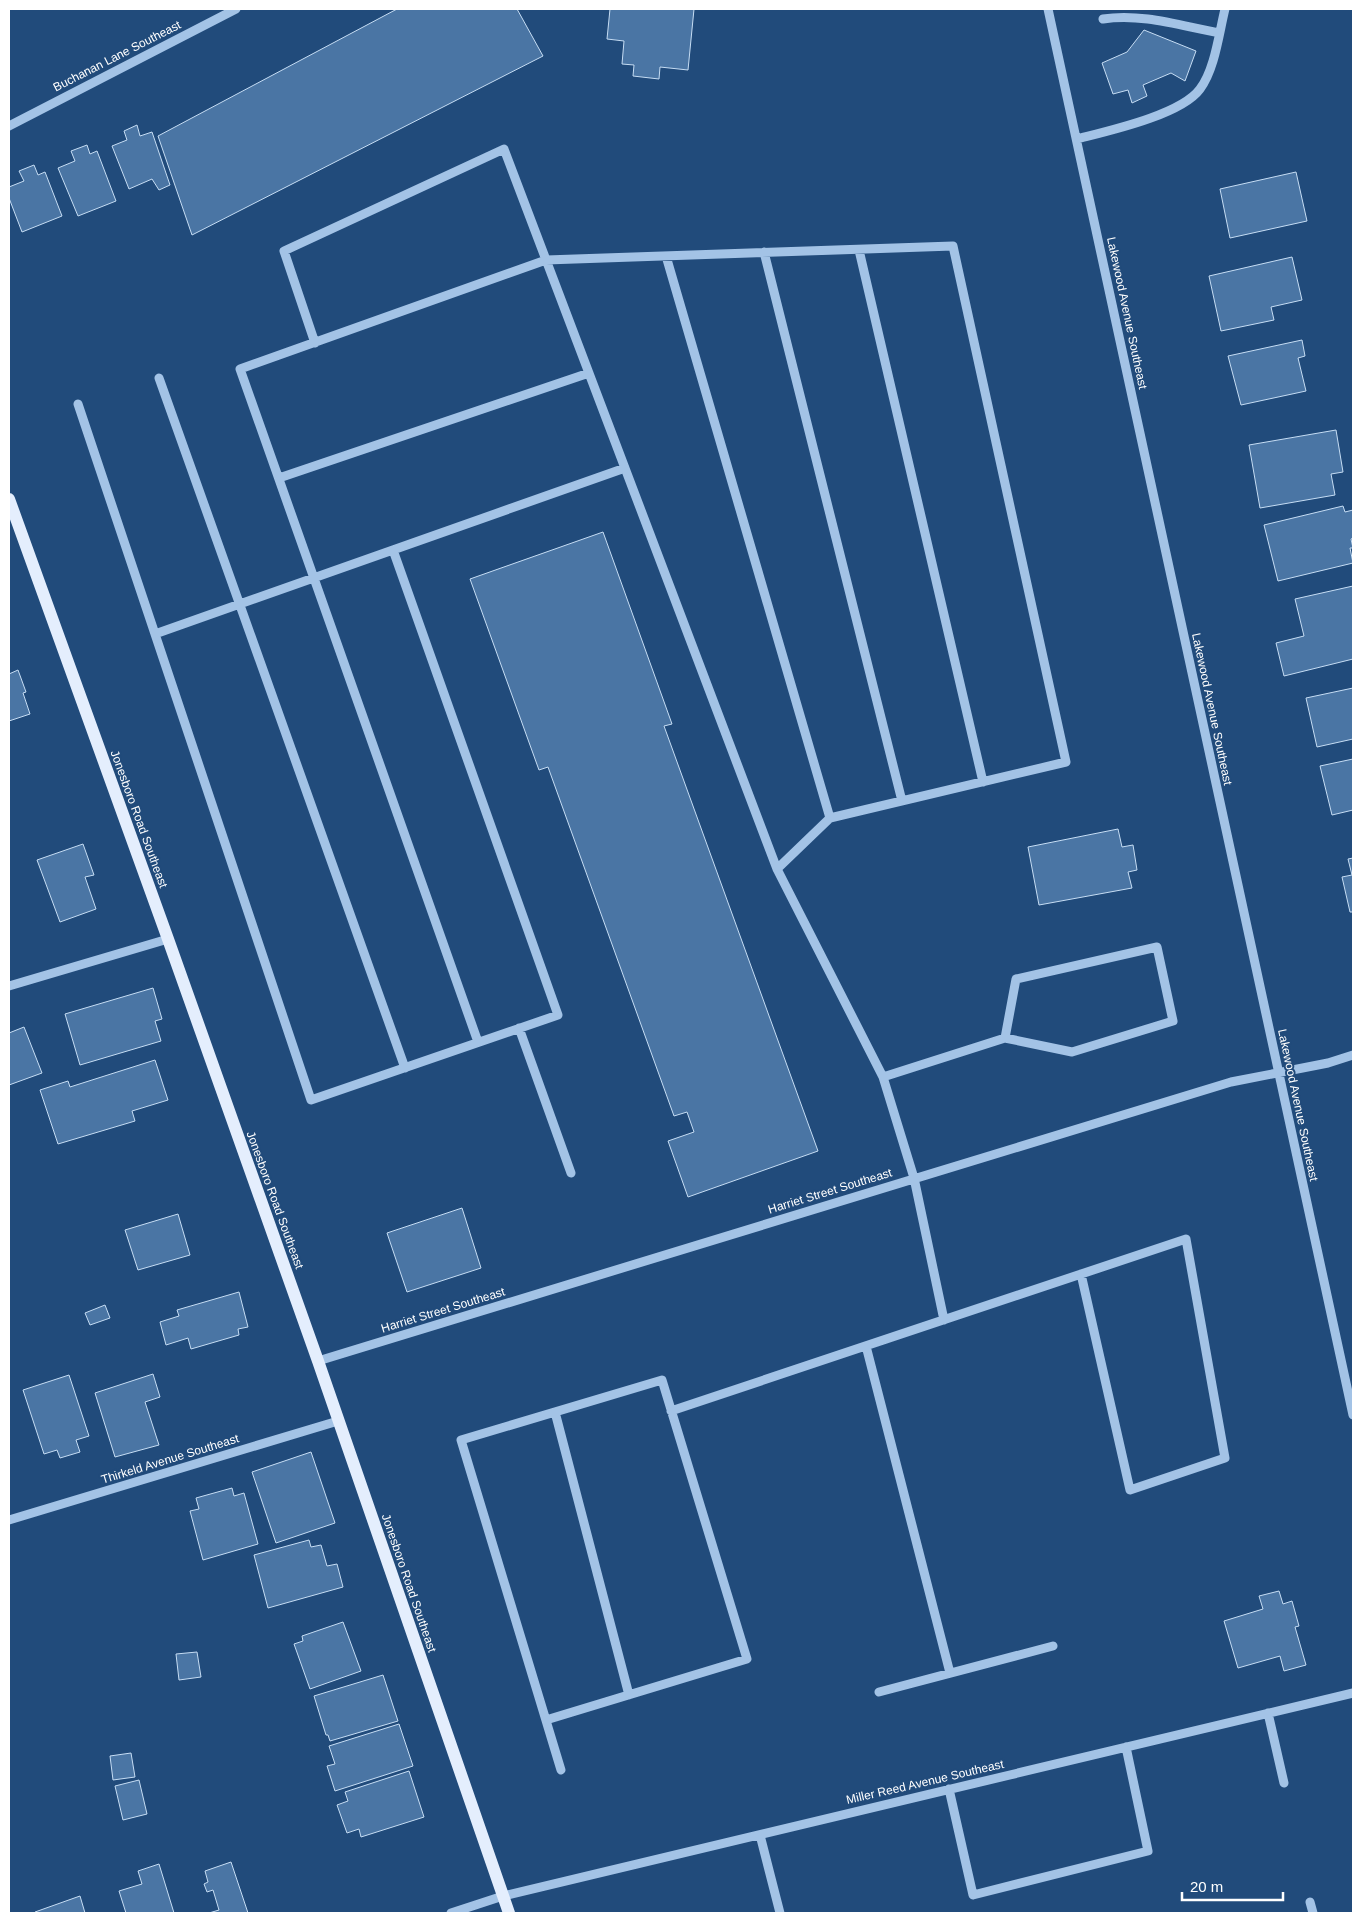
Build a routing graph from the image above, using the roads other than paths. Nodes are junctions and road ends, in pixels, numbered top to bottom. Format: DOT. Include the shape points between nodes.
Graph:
graph roads {
  1 [pos="236,9"];
  2 [pos="1048,9"];
  3 [pos="1225,9"];
  4 [pos="1103,19"];
  5 [pos="1219,33"];
  6 [pos="9,126"];
  7 [pos="1077,139"];
  8 [pos="859,250"];
  9 [pos="764,252"];
  10 [pos="666,256"];
  11 [pos="546,260"];
  12 [pos="315,343"];
  13 [pos="589,373"];
  14 [pos="159,378"];
  15 [pos="78,404"];
  16 [pos="625,468"];
  17 [pos="279,478"];
  18 [pos="9,499"];
  19 [pos="393,550"];
  20 [pos="314,578"];
  21 [pos="240,604"];
  22 [pos="155,634"];
  23 [pos="983,782"];
  24 [pos="902,801"];
  25 [pos="830,818"];
  26 [pos="777,869"];
  27 [pos="168,939"];
  28 [pos="9,986"];
  29 [pos="520,1028"];
  30 [pos="1005,1038"];
  31 [pos="478,1042"];
  32 [pos="1353,1055"];
  33 [pos="405,1068"];
  34 [pos="1278,1073"];
  35 [pos="883,1077"];
  36 [pos="571,1174"];
  37 [pos="914,1178"];
  38 [pos="1081,1274"];
  39 [pos="944,1320"];
  40 [pos="866,1346"];
  41 [pos="318,1361"];
  42 [pos="671,1410"];
  43 [pos="555,1412"];
  44 [pos="1353,1415"];
  45 [pos="338,1421"];
  46 [pos="9,1520"];
  47 [pos="1053,1646"];
  48 [pos="950,1673"];
  49 [pos="879,1692"];
  50 [pos="1353,1693"];
  51 [pos="629,1695"];
  52 [pos="1268,1714"];
  53 [pos="546,1720"];
  54 [pos="1126,1747"];
  55 [pos="561,1770"];
  56 [pos="1284,1783"];
  57 [pos="949,1790"];
  58 [pos="760,1834"];
  59 [pos="503,1896"];
  60 [pos="1310,1902"];
  61 [pos="451,1913"];
  62 [pos="508,1913"];
  63 [pos="780,1913"];
  64 [pos="1313,1913"];
  1 -- 6 [label="street, Buchanan Lane Southeast"];
  2 -- 7 [label="street, Lakewood Avenue Southeast"];
  3 -- 5 [label="street"];
  4 -- 5 [label="street" via="1122,16 1142,18"];
  5 -- 7 [label="street" via="1209,70 1199,90 1184,102 1112,130"];
  7 -- 34 [label="street, Lakewood Avenue Southeast"];
  8 -- 9 [label="street"];
  8 -- 23 [label="street"];
  8 -- 23 [label="street" via="953,246 1066,762"];
  9 -- 10 [label="street"];
  9 -- 24 [label="street"];
  10 -- 11 [label="street"];
  10 -- 25 [label="street"];
  11 -- 12 [label="street"];
  11 -- 12 [label="street" via="504,149 284,251"];
  11 -- 13 [label="street"];
  12 -- 17 [label="street" via="240,369"];
  13 -- 16 [label="street"];
  13 -- 17 [label="street"];
  14 -- 21 [label="street"];
  15 -- 22 [label="street"];
  16 -- 19 [label="street"];
  16 -- 26 [label="street"];
  17 -- 20 [label="street"];
  18 -- 27 [label="main road, Jonesboro Road Southeast"];
  19 -- 20 [label="street"];
  19 -- 29 [label="street" via="558,1015"];
  20 -- 21 [label="street"];
  20 -- 31 [label="street"];
  21 -- 22 [label="street"];
  21 -- 33 [label="street"];
  22 -- 33 [label="street" via="310,1100"];
  23 -- 24 [label="street"];
  24 -- 25 [label="street"];
  25 -- 26 [label="street"];
  26 -- 35 [label="street"];
  27 -- 28 [label="street"];
  27 -- 41 [label="main road, Jonesboro Road Southeast"];
  29 -- 31 [label="street"];
  29 -- 36 [label="street"];
  30 -- 30 [label="street" via="1072,1052 1173,1021 1157,947 1016,979"];
  30 -- 35 [label="street"];
  31 -- 33 [label="street"];
  32 -- 34 [label="street, Harriet Street Southeast"];
  34 -- 37 [label="street, Harriet Street Southeast" via="1231,1082"];
  34 -- 44 [label="street, Lakewood Avenue Southeast"];
  35 -- 37 [label="street"];
  37 -- 39 [label="street"];
  37 -- 41 [label="street, Harriet Street Southeast"];
  38 -- 38 [label="street" via="1130,1490 1225,1458 1186,1239"];
  38 -- 39 [label="street"];
  39 -- 40 [label="street"];
  40 -- 42 [label="street"];
  40 -- 48 [label="street"];
  41 -- 45 [label="main road, Jonesboro Road Southeast"];
  42 -- 43 [label="street" via="662,1380"];
  42 -- 51 [label="street" via="747,1659"];
  43 -- 51 [label="street"];
  43 -- 53 [label="street" via="461,1440"];
  45 -- 46 [label="street, Thirkeld Avenue Southeast"];
  45 -- 59 [label="main road, Jonesboro Road Southeast"];
  47 -- 48 [label="street"];
  48 -- 49 [label="street"];
  50 -- 52 [label="street, Miller Reed Avenue Southeast"];
  51 -- 53 [label="street"];
  52 -- 54 [label="street, Miller Reed Avenue Southeast"];
  52 -- 56 [label="street"];
  53 -- 55 [label="street"];
  54 -- 57 [label="street, Miller Reed Avenue Southeast"];
  54 -- 57 [label="street" via="1148,1851 973,1895"];
  57 -- 58 [label="street, Miller Reed Avenue Southeast"];
  58 -- 59 [label="street, Miller Reed Avenue Southeast"];
  58 -- 63 [label="street"];
  59 -- 61 [label="street, Miller Reed Avenue Southeast"];
  59 -- 62 [label="main road, Jonesboro Road Southeast"];
  60 -- 64 [label="street"];
}
